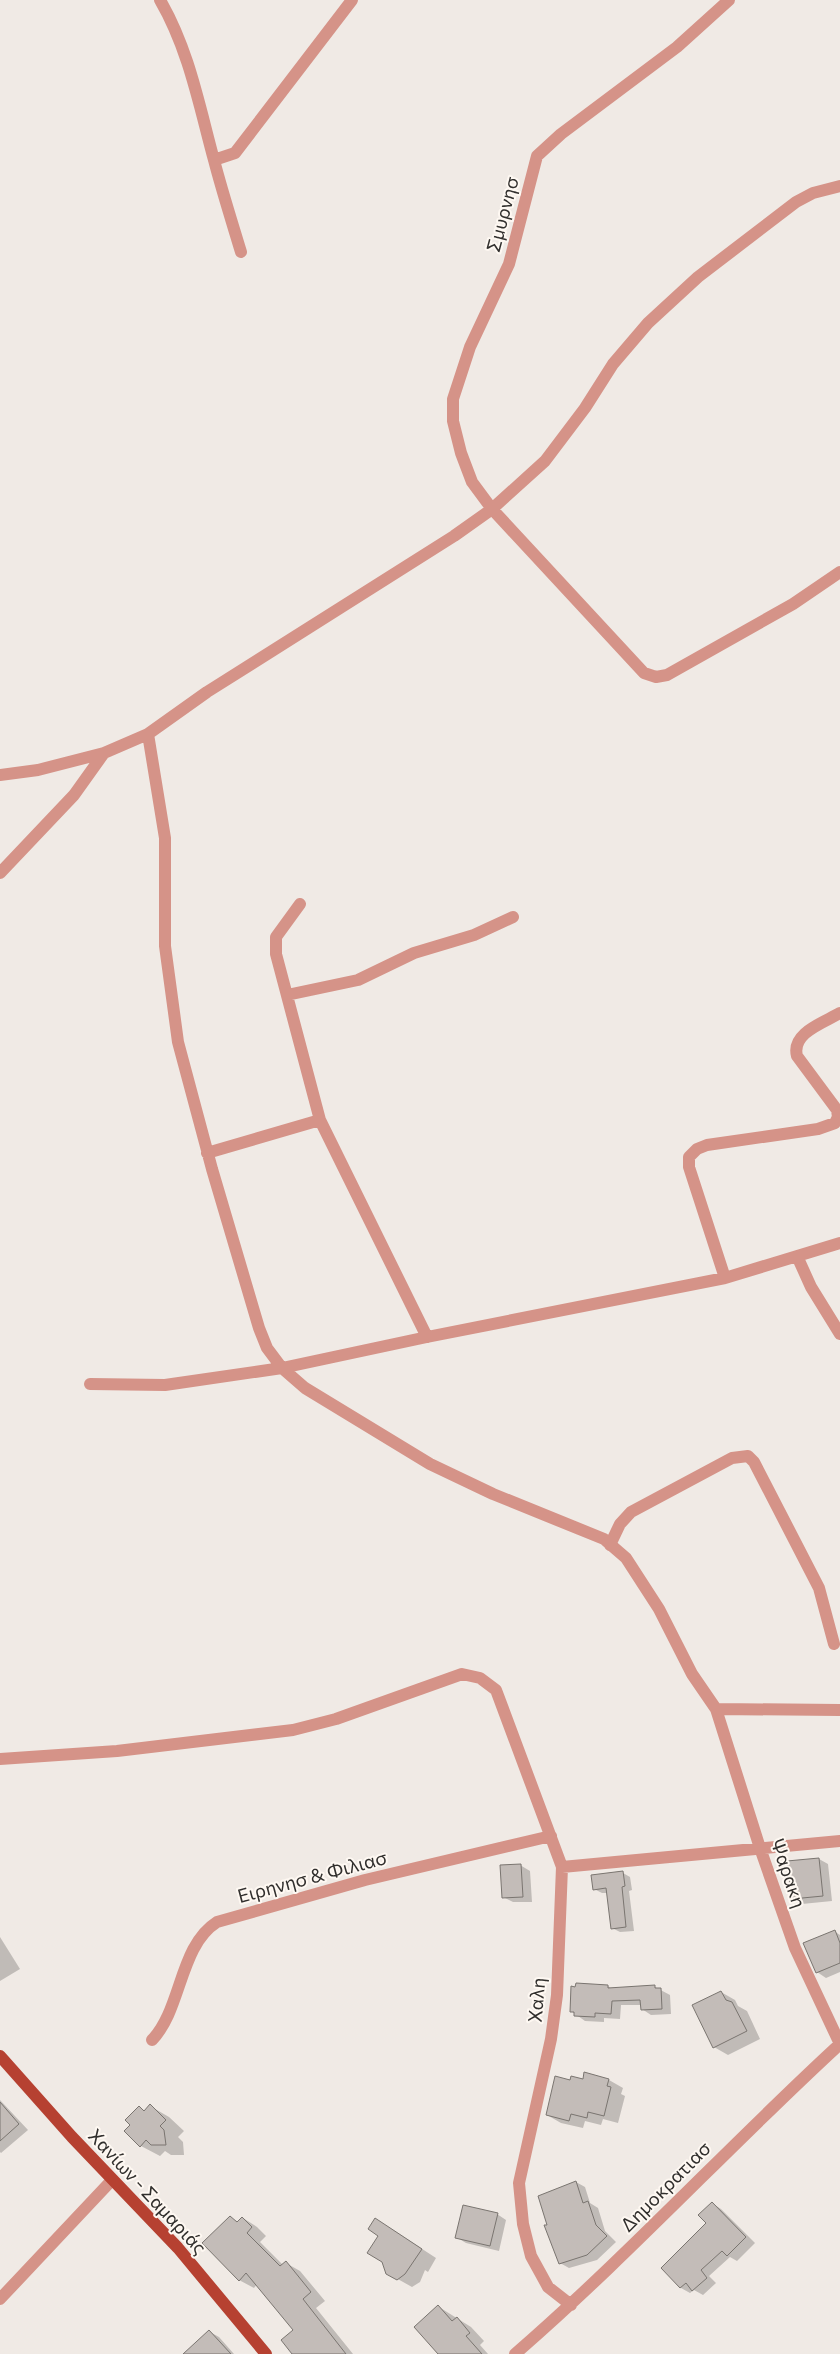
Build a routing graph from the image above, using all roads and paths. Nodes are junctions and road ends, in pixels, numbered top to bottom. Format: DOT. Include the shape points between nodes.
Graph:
graph roads {
  1 [pos="160,0"];
  2 [pos="352,0"];
  3 [pos="729,0"];
  4 [pos="214,160"];
  5 [pos="840,186"];
  6 [pos="241,252"];
  7 [pos="492,509"];
  8 [pos="840,572"];
  9 [pos="148,734"];
  10 [pos="104,753"];
  11 [pos="0,775"];
  12 [pos="0,873"];
  13 [pos="300,904"];
  14 [pos="513,917"];
  15 [pos="287,994"];
  16 [pos="840,1014"];
  17 [pos="320,1120"];
  18 [pos="207,1153"];
  19 [pos="840,1243"];
  20 [pos="797,1256"];
  21 [pos="725,1278"];
  22 [pos="840,1334"];
  23 [pos="427,1337"];
  24 [pos="282,1368"];
  25 [pos="90,1384"];
  26 [pos="610,1545"];
  27 [pos="834,1644"];
  28 [pos="716,1709"];
  29 [pos="840,1710"];
  30 [pos="0,1759"];
  31 [pos="551,1836"];
  32 [pos="840,1841"];
  33 [pos="760,1848"];
  34 [pos="562,1868"];
  35 [pos="152,2040"];
  36 [pos="840,2044"];
  37 [pos="0,2056"];
  38 [pos="112,2180"];
  39 [pos="0,2299"];
  40 [pos="571,2305"];
  41 [pos="266,2354"];
  42 [pos="515,2354"];
  1 -- 4 [label="street" via="175,25 192,73"];
  2 -- 4 [label="street" via="235,153"];
  3 -- 7 [label="street, Σμυρνησ" via="678,47 560,134 537,156 509,264 470,346 453,399 453,421 461,453 472,482"];
  4 -- 6 [label="street"];
  5 -- 7 [label="street" via="813,193 796,202 698,277 648,323 613,364 545,461"];
  7 -- 8 [label="street, Σμυρνησ" via="633,663 644,673 656,677 666,675 759,623"];
  7 -- 9 [label="street" via="446,542 199,697"];
  9 -- 10 [label="street"];
  9 -- 18 [label="street, Ψαρακη" via="165,838 165,946 178,1042"];
  10 -- 11 [label="street" via="38,770"];
  10 -- 12 [label="street" via="74,795"];
  13 -- 15 [label="street" via="276,937 276,954"];
  14 -- 15 [label="street" via="474,934 414,953 358,980"];
  15 -- 17 [label="street"];
  16 -- 21 [label="street" via="801,1036 795,1049 837,1110 835,1123 818,1129 707,1146 689,1157 689,1167"];
  17 -- 18 [label="street"];
  17 -- 23 [label="street"];
  18 -- 24 [label="street, Ψαρακη" via="259,1328 267,1348"];
  19 -- 20 [label="street"];
  20 -- 21 [label="street"];
  20 -- 22 [label="street" via="811,1287"];
  21 -- 23 [label="street"];
  23 -- 24 [label="street"];
  24 -- 25 [label="street" via="165,1385"];
  24 -- 26 [label="street, Ψαρακη" via="305,1388 430,1464 493,1494 576,1526"];
  26 -- 27 [label="street" via="620,1524 631,1512 732,1458 748,1456 819,1588"];
  26 -- 28 [label="street, Ψαρακη" via="626,1558 659,1609 692,1674"];
  28 -- 29 [label="street"];
  28 -- 33 [label="street, Ψαρακη"];
  30 -- 31 [label="street, Χαλη" via="117,1751 293,1730 336,1719 462,1674 480,1678 496,1690"];
  31 -- 34 [label="street, Χαλη"];
  31 -- 35 [label="street, Ειρηνησ & Φιλιασ" via="365,1880 217,1922 205,1930 174,1995 162,2029"];
  32 -- 33 [label="street"];
  33 -- 34 [label="street"];
  33 -- 36 [label="street, Ψαρακη" via="795,1948"];
  34 -- 40 [label="street, Χαλη" via="557,1995 551,2039 520,2183 523,2224 531,2256 548,2287"];
  36 -- 40 [label="street, Δημοκρατιασ" via="771,2107"];
  37 -- 38 [label="main road, Χανίων - Σαμαριάς"];
  38 -- 39 [label="street"];
  38 -- 41 [label="main road, Χανίων - Σαμαριάς" via="178,2248"];
  40 -- 42 [label="street, Δημοκρατιασ"];
}
